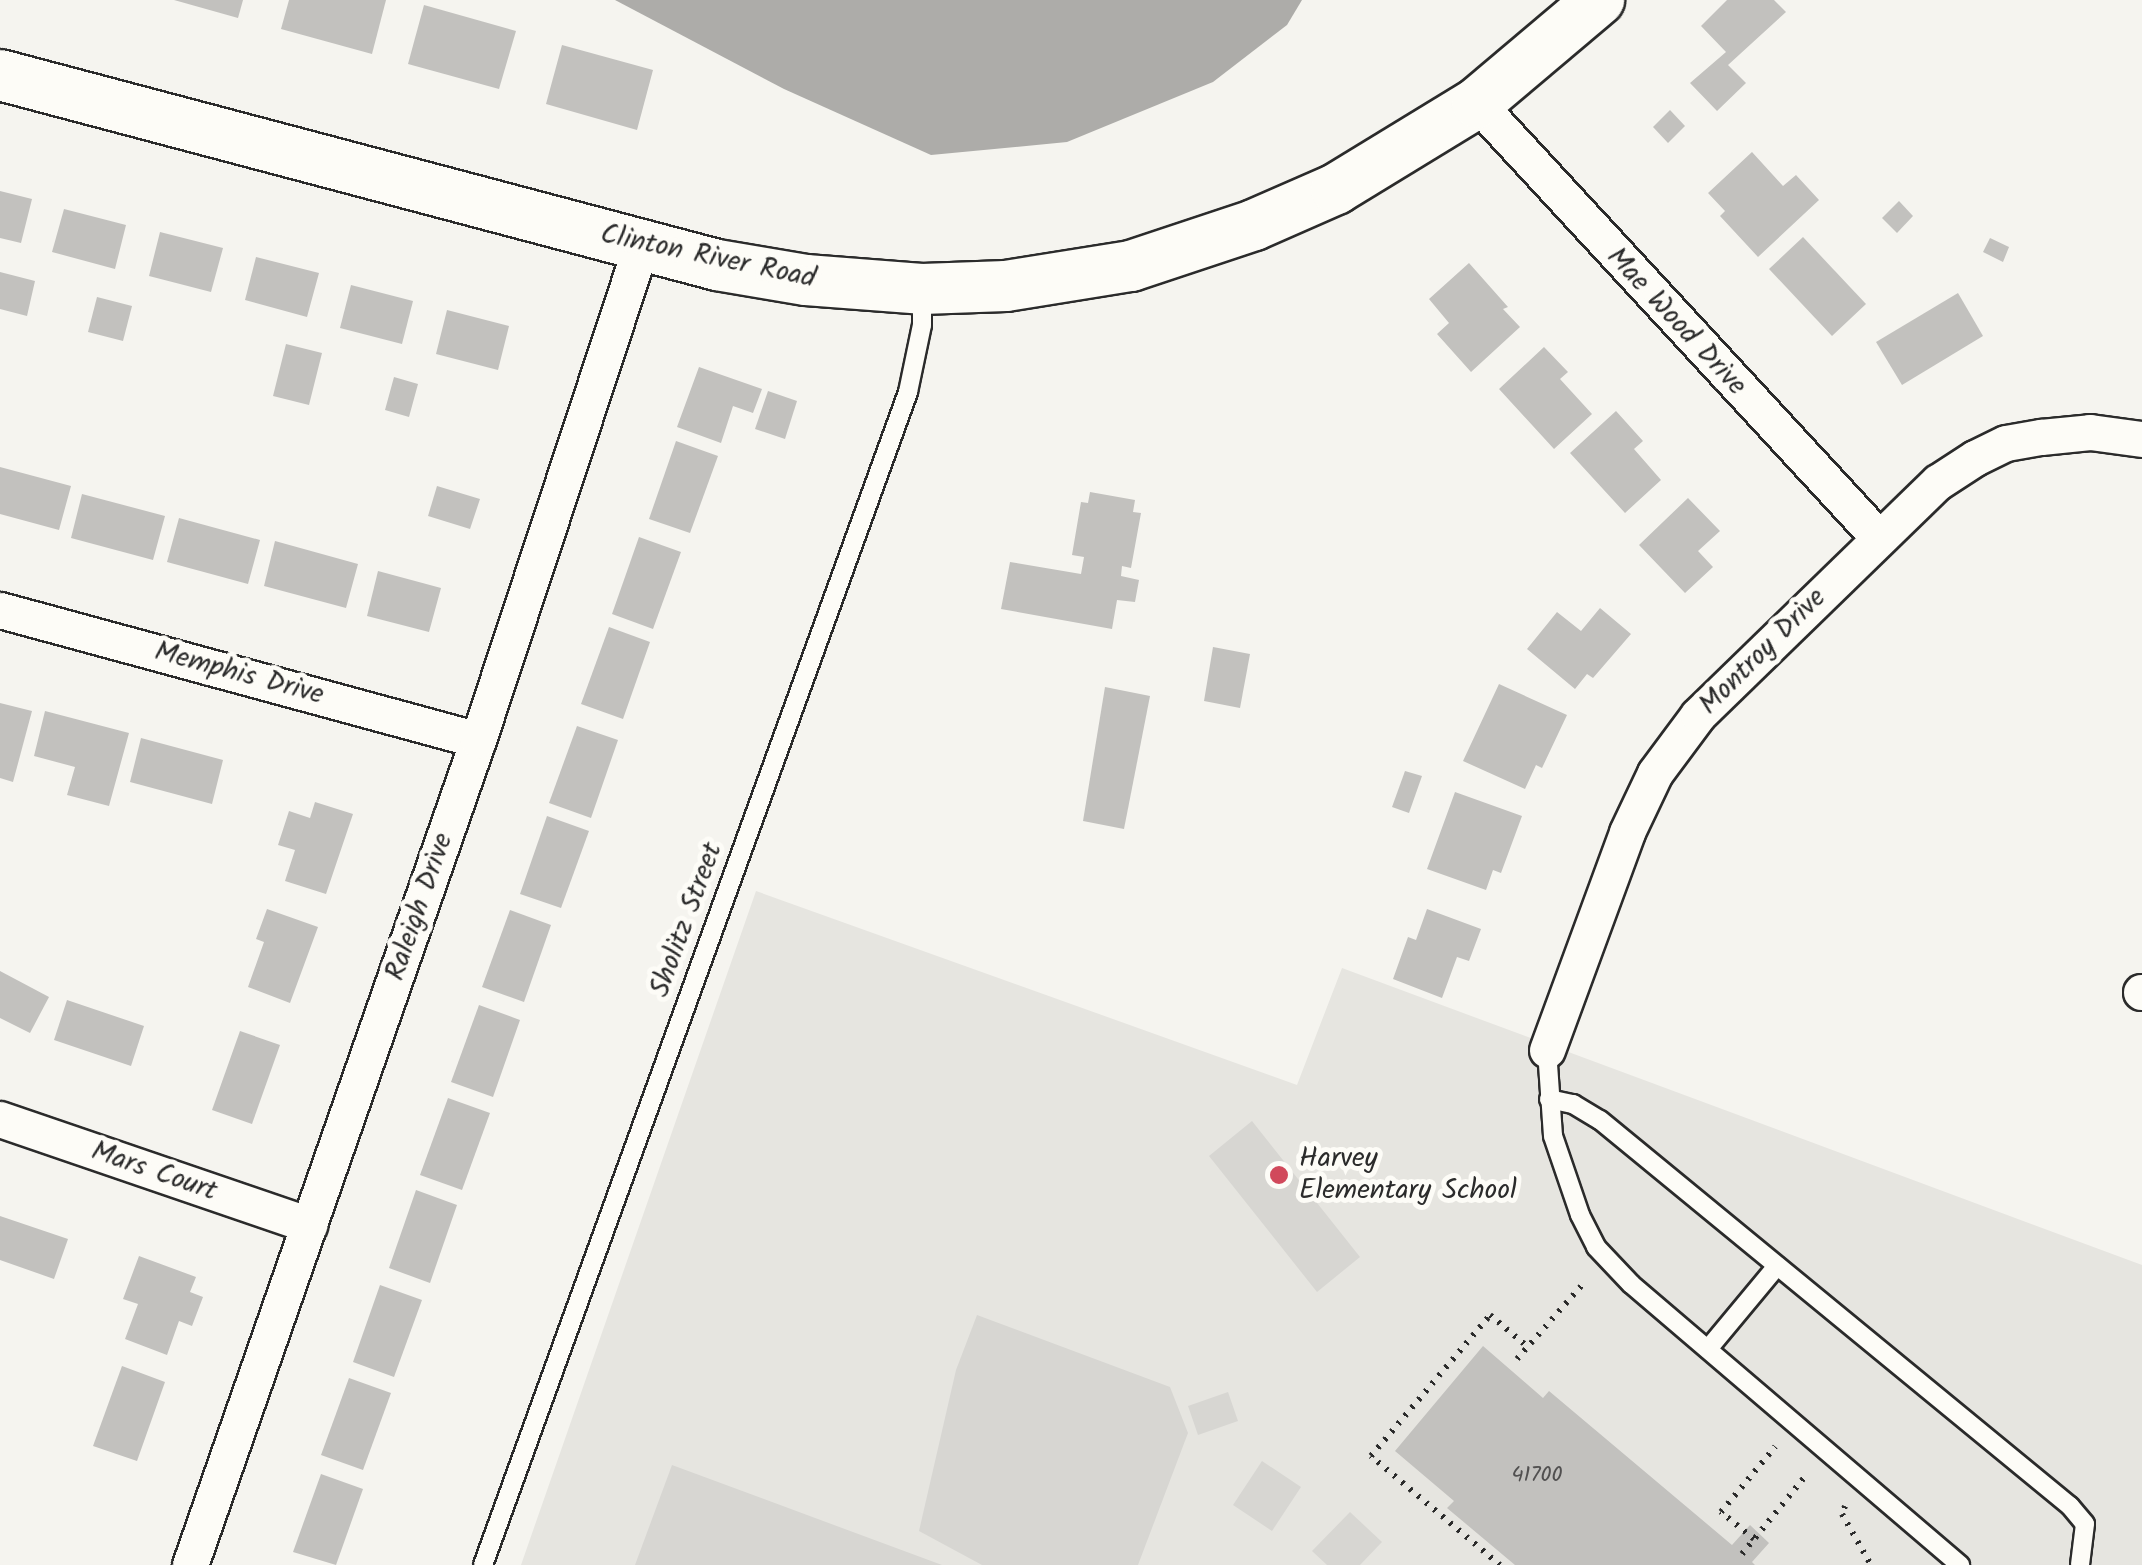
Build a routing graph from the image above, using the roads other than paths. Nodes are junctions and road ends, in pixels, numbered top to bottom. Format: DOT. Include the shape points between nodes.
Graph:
graph roads {
  1 [pos="1599,0"];
  2 [pos="0,75"];
  3 [pos="1477,103"];
  4 [pos="640,246"];
  5 [pos="922,289"];
  6 [pos="2142,439"];
  7 [pos="1879,538"];
  8 [pos="0,610"];
  9 [pos="478,740"];
  10 [pos="1547,1050"];
  11 [pos="1548,1099"];
  12 [pos="0,1119"];
  13 [pos="309,1225"];
  14 [pos="1778,1266"];
  15 [pos="1708,1349"];
  16 [pos="190,1565"];
  17 [pos="483,1565"];
  18 [pos="1960,1565"];
  19 [pos="2080,1565"];
  1 -- 3 [label="street, Clinton River Road"];
  2 -- 4 [label="street, Clinton River Road"];
  3 -- 5 [label="street, Clinton River Road" via="1336,189 1202,243 1083,276"];
  3 -- 7 [label="street, Mae Wood Drive"];
  4 -- 5 [label="street, Clinton River Road" via="806,280"];
  4 -- 9 [label="street, Raleigh Drive"];
  5 -- 17 [label="lane, Sholitz Street" via="908,392"];
  6 -- 7 [label="street, Montroy Drive" via="2090,432 2006,443 1938,482"];
  7 -- 10 [label="street, Montroy Drive" via="1698,714 1655,773"];
  8 -- 9 [label="street, Memphis Drive"];
  9 -- 13 [label="street, Raleigh Drive"];
  10 -- 11 [label="lane"];
  11 -- 14 [label="lane" via="1600,1120"];
  11 -- 15 [label="lane" via="1553,1136 1596,1247"];
  12 -- 13 [label="street, Mars Court"];
  13 -- 16 [label="street, Raleigh Drive"];
  14 -- 15 [label="lane"];
  14 -- 19 [label="lane" via="2070,1506 2085,1524"];
  15 -- 18 [label="lane"];
}
